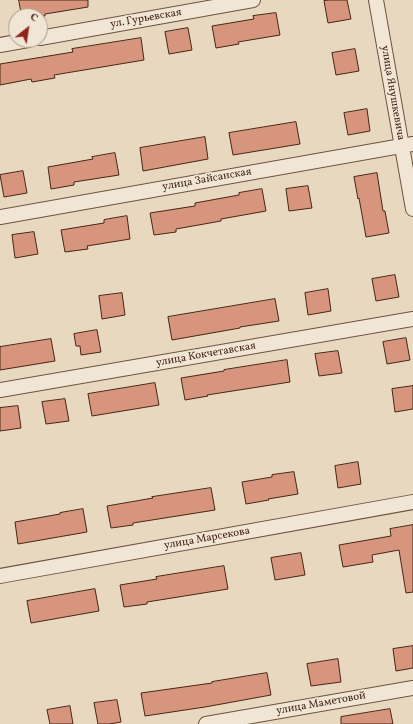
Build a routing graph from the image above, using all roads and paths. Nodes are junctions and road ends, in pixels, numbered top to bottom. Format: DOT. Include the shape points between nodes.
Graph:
graph roads {
  1 [pos="253,0"];
  2 [pos="376,0"];
  3 [pos="48,37"];
  4 [pos="407,145"];
  5 [pos="413,209"];
  6 [pos="0,217"];
  7 [pos="413,319"];
  8 [pos="0,390"];
  9 [pos="413,502"];
  10 [pos="0,576"];
  11 [pos="413,688"];
  12 [pos="206,724"];
  1 -- 3 [label="street, ул. Гурьевская"];
  2 -- 4 [label="street, улица Янушкевича"];
  4 -- 5 [label="street, улица Янушкевича"];
  4 -- 6 [label="street, улица Зайсанская"];
  7 -- 8 [label="street, улица Кокчетавская"];
  9 -- 10 [label="street, улица Марсекова"];
  11 -- 12 [label="street, улица Маметовой"];
}
